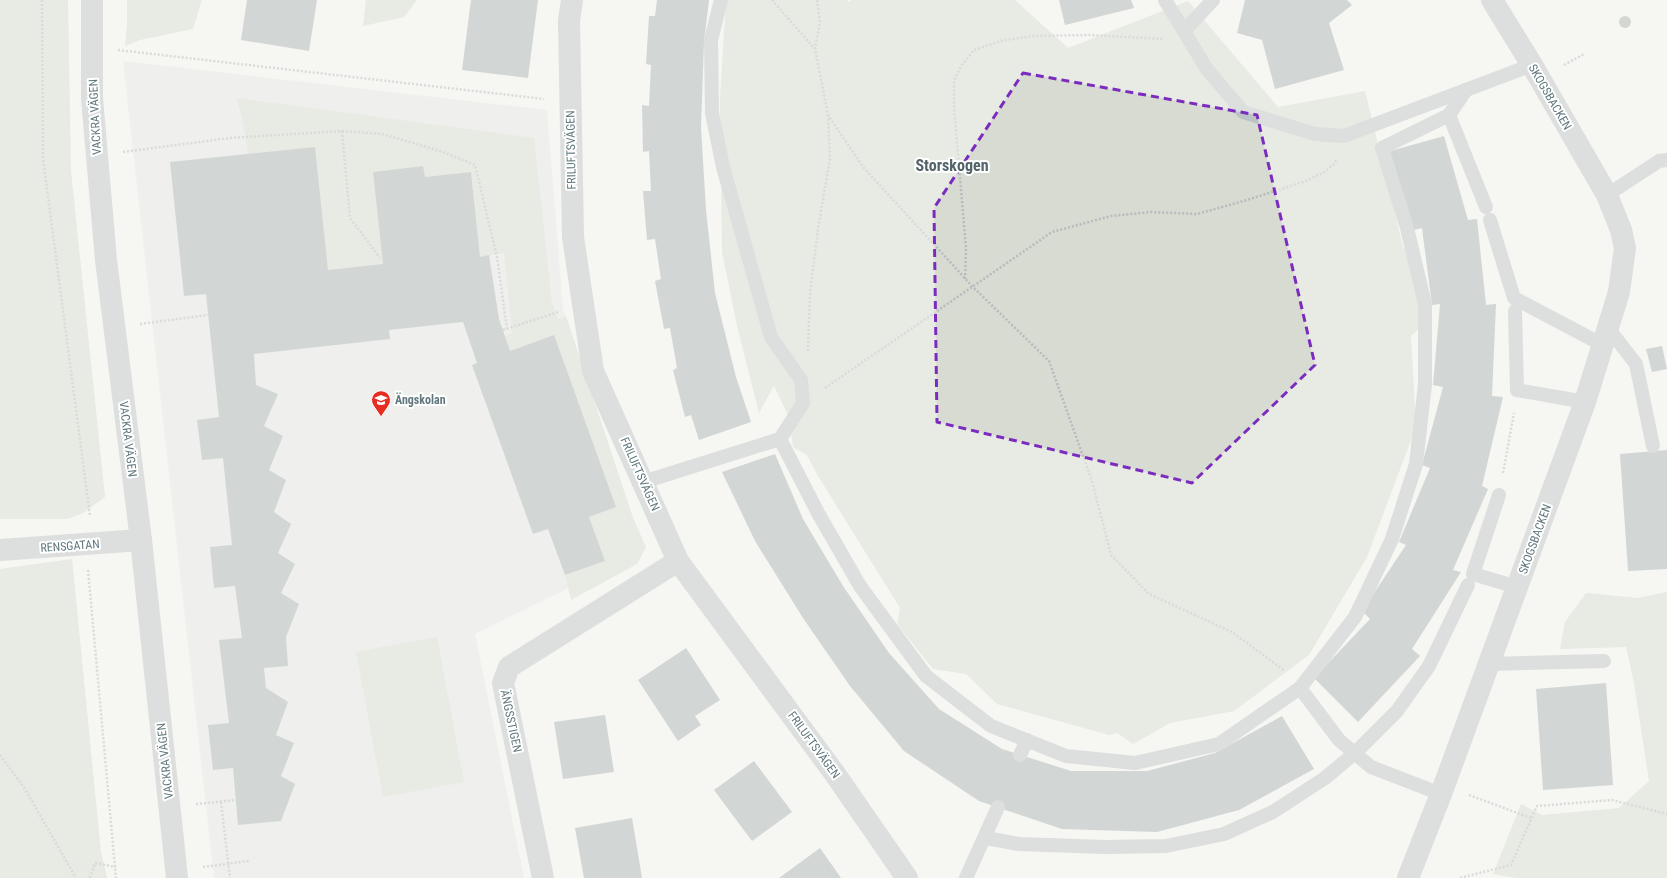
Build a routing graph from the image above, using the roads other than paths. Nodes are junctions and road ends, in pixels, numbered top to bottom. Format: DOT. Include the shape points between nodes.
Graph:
graph roads {
  1 [pos="92,0"];
  2 [pos="572,0"];
  3 [pos="721,0"];
  4 [pos="1165,0"];
  5 [pos="1212,0"];
  6 [pos="1492,0"];
  7 [pos="1184,31"];
  8 [pos="1532,65"];
  9 [pos="1466,90"];
  10 [pos="1449,115"];
  11 [pos="1667,160"];
  12 [pos="1607,195"];
  13 [pos="1515,311"];
  14 [pos="1605,337"];
  15 [pos="1585,402"];
  16 [pos="780,439"];
  17 [pos="1653,446"];
  18 [pos="643,482"];
  19 [pos="1499,495"];
  20 [pos="141,540"];
  21 [pos="0,550"];
  22 [pos="678,561"];
  23 [pos="1468,585"];
  24 [pos="1517,587"];
  25 [pos="1604,661"];
  26 [pos="1489,664"];
  27 [pos="1300,688"];
  28 [pos="1027,740"];
  29 [pos="1355,753"];
  30 [pos="1020,755"];
  31 [pos="1443,790"];
  32 [pos="998,807"];
  33 [pos="986,838"];
  34 [pos="177,878"];
  35 [pos="543,878"];
  36 [pos="907,878"];
  37 [pos="966,878"];
  38 [pos="1408,878"];
  1 -- 20 [label="street, VACKRA VÄGEN" via="92,98 106,260"];
  2 -- 18 [label="street, FRILUFTSVÄGEN" via="569,21 573,237 594,371"];
  3 -- 16 [label="lane" via="711,40 712,113 723,167 771,337 801,380 803,403"];
  4 -- 7 [label="lane"];
  5 -- 7 [label="lane"];
  6 -- 8 [label="street, SKOGSBACKEN"];
  7 -- 9 [label="lane" via="1206,68 1243,112 1315,134 1344,136"];
  8 -- 9 [label="lane"];
  8 -- 12 [label="street, SKOGSBACKEN"];
  9 -- 10 [label="lane"];
  10 -- 14 [label="lane" via="1488,213 1514,298"];
  10 -- 27 [label="lane" via="1382,148 1407,228 1425,304 1425,384 1416,464 1392,539 1355,617"];
  11 -- 12 [label="lane" via="1659,161"];
  12 -- 14 [label="street, SKOGSBACKEN" via="1626,248 1619,292"];
  13 -- 15 [label="lane" via="1517,390"];
  14 -- 15 [label="street, SKOGSBACKEN"];
  14 -- 17 [label="lane" via="1636,364"];
  15 -- 24 [label="street, SKOGSBACKEN"];
  16 -- 18 [label="lane"];
  16 -- 28 [label="lane" via="860,586 926,676 991,726"];
  18 -- 22 [label="street, FRILUFTSVÄGEN"];
  19 -- 24 [label="lane" via="1473,574"];
  20 -- 21 [label="street, RENSGATAN"];
  20 -- 34 [label="street, VACKRA VÄGEN"];
  22 -- 35 [label="street, ÄNGSSTIGEN" via="509,667 503,683"];
  22 -- 36 [label="street, FRILUFTSVÄGEN" via="836,774"];
  23 -- 29 [label="lane" via="1429,666 1397,711"];
  24 -- 26 [label="street, SKOGSBACKEN"];
  25 -- 26 [label="lane"];
  26 -- 31 [label="street, SKOGSBACKEN"];
  27 -- 28 [label="lane" via="1219,744 1135,763 1066,756"];
  27 -- 29 [label="lane" via="1339,740"];
  28 -- 30 [label="lane"];
  29 -- 31 [label="lane" via="1372,767"];
  29 -- 33 [label="lane" via="1324,778 1273,812 1224,834 1166,846 1112,847 1019,844"];
  31 -- 38 [label="street, SKOGSBACKEN"];
  32 -- 33 [label="lane"];
  33 -- 37 [label="lane"];
}
